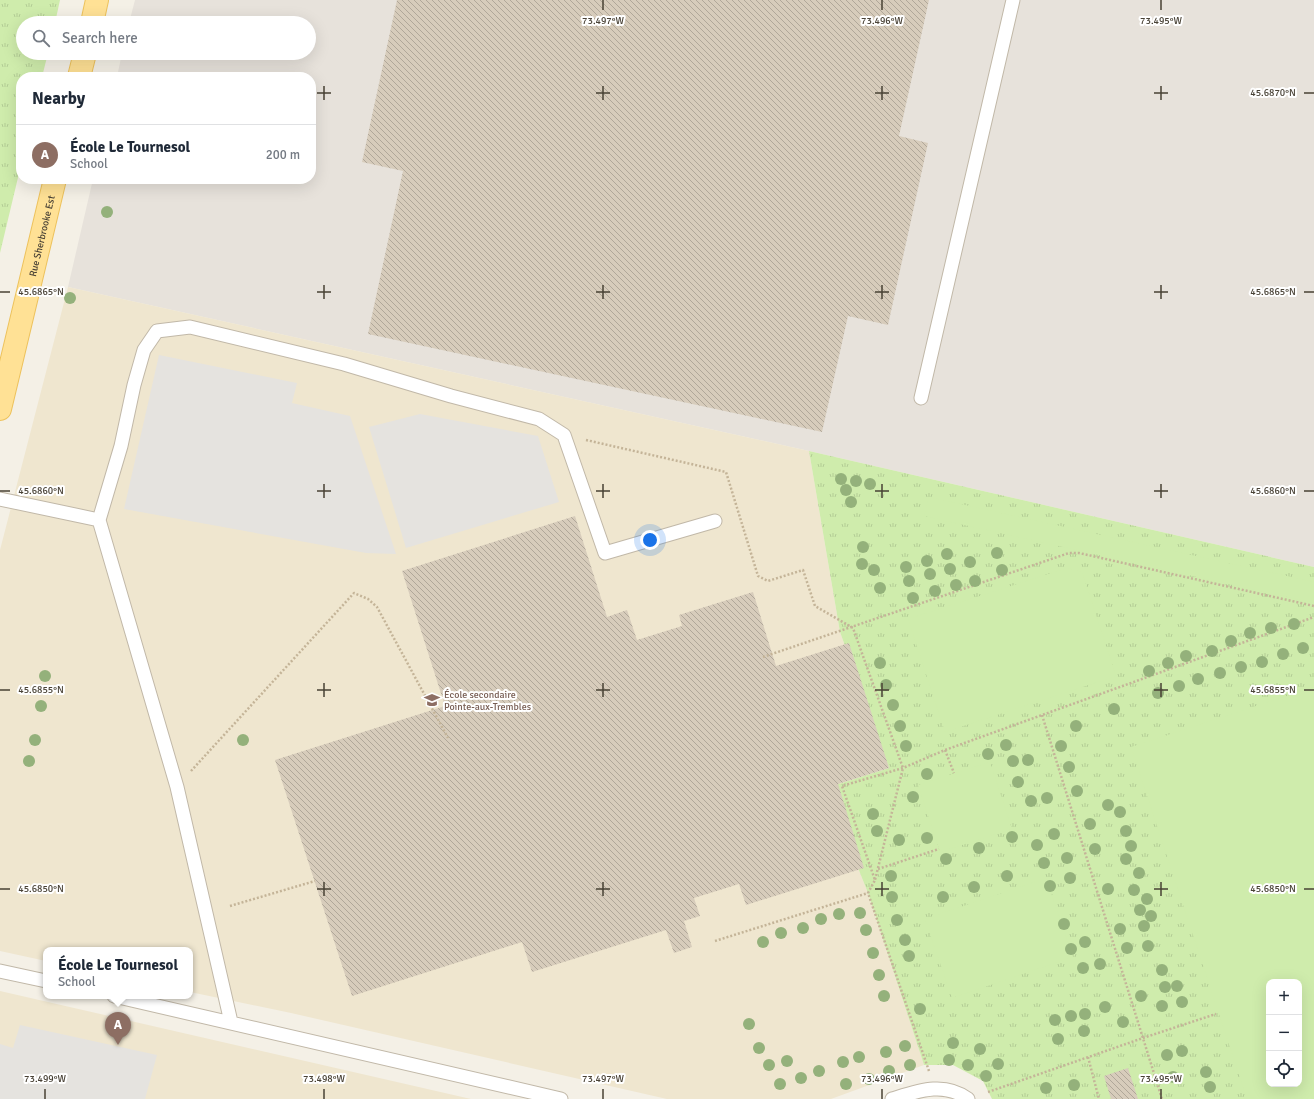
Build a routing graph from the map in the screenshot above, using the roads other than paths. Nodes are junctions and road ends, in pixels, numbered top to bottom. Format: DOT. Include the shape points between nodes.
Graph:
graph roads {
  1 [pos="97,0"];
  2 [pos="1013,0"];
  3 [pos="94,16"];
  4 [pos="83,60"];
  5 [pos="80,72"];
  6 [pos="54,184"];
  7 [pos="921,398"];
  8 [pos="0,409"];
  9 [pos="0,499"];
  10 [pos="99,520"];
  11 [pos="714,521"];
  12 [pos="0,970"];
  13 [pos="43,980"];
  14 [pos="128,999"];
  15 [pos="231,1022"];
  16 [pos="561,1099"];
  17 [pos="892,1099"];
  18 [pos="968,1099"];
  1 -- 3 [label="main road"];
  2 -- 7 [label="lane"];
  4 -- 5 [label="main road"];
  6 -- 8 [label="main road, Rue Sherbrooke Est"];
  9 -- 10 [label="lane"];
  10 -- 11 [label="lane" via="121,446 144,350 157,331 190,327 344,364 450,396 539,419 564,435 605,553"];
  10 -- 15 [label="lane" via="177,787"];
  12 -- 13 [label="lane"];
  14 -- 15 [label="lane"];
  15 -- 16 [label="lane"];
  17 -- 18 [label="lane" via="936,1088 948,1090"];
}
